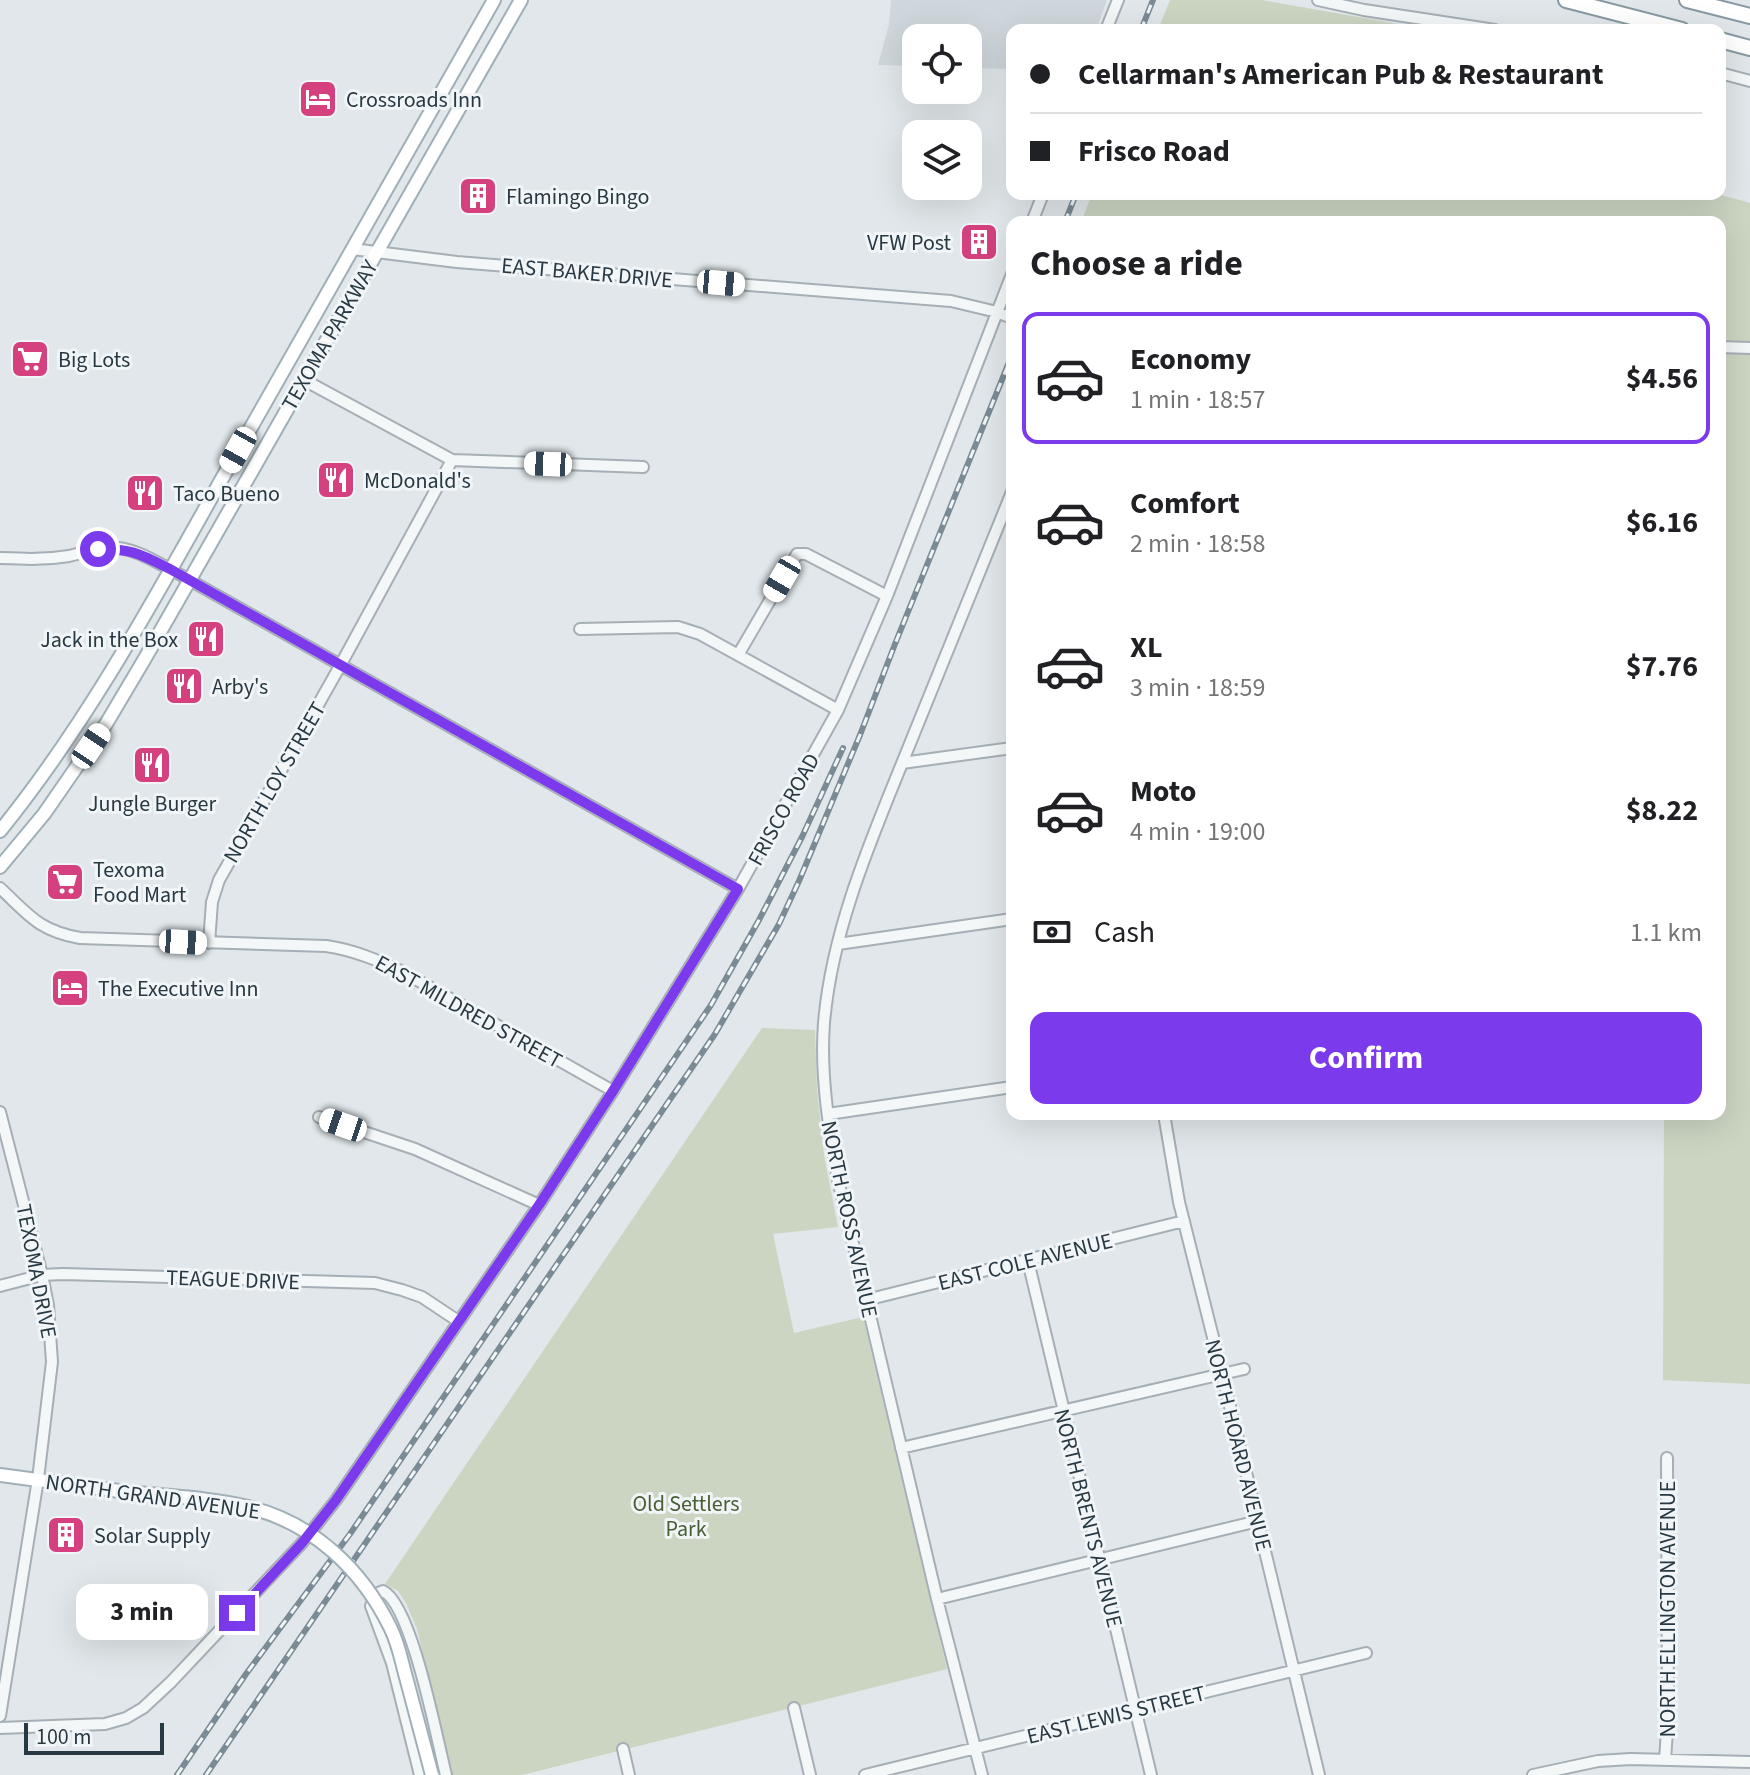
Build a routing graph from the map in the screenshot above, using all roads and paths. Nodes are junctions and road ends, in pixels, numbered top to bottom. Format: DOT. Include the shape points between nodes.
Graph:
graph roads {
  1 [pos="494,0"];
  2 [pos="521,0"];
  3 [pos="1118,0"];
  4 [pos="1318,0"];
  5 [pos="1566,0"];
  6 [pos="1687,0"];
  7 [pos="1750,16"];
  8 [pos="1108,24"];
  9 [pos="1456,24"];
  10 [pos="1659,24"];
  11 [pos="1726,42"];
  12 [pos="1750,48"];
  13 [pos="1726,75"];
  14 [pos="1750,81"];
  15 [pos="352,249"];
  16 [pos="376,253"];
  17 [pos="1006,289"];
  18 [pos="997,312"];
  19 [pos="1006,316"];
  20 [pos="1726,347"];
  21 [pos="1750,348"];
  22 [pos="304,380"];
  23 [pos="452,460"];
  24 [pos="643,467"];
  25 [pos="1006,507"];
  26 [pos="0,558"];
  27 [pos="170,569"];
  28 [pos="189,580"];
  29 [pos="887,596"];
  30 [pos="580,629"];
  31 [pos="738,655"];
  32 [pos="340,666"];
  33 [pos="838,710"];
  34 [pos="1006,749"];
  35 [pos="902,763"];
  36 [pos="0,831"];
  37 [pos="0,867"];
  38 [pos="0,888"];
  39 [pos="738,889"];
  40 [pos="1006,920"];
  41 [pos="209,943"];
  42 [pos="838,944"];
  43 [pos="1006,1088"];
  44 [pos="613,1091"];
  45 [pos="0,1112"];
  46 [pos="828,1114"];
  47 [pos="319,1117"];
  48 [pos="1165,1120"];
  49 [pos="539,1205"];
  50 [pos="1184,1221"];
  51 [pos="1028,1261"];
  52 [pos="42,1275"];
  53 [pos="0,1286"];
  54 [pos="866,1300"];
  55 [pos="458,1321"];
  56 [pos="1244,1369"];
  57 [pos="1222,1373"];
  58 [pos="1063,1410"];
  59 [pos="901,1448"];
  60 [pos="1667,1458"];
  61 [pos="0,1475"];
  62 [pos="38,1479"];
  63 [pos="1258,1521"];
  64 [pos="1098,1559"];
  65 [pos="937,1599"];
  66 [pos="1366,1653"];
  67 [pos="1294,1669"];
  68 [pos="794,1708"];
  69 [pos="1135,1710"];
  70 [pos="0,1716"];
  71 [pos="0,1728"];
  72 [pos="975,1748"];
  73 [pos="623,1749"];
  74 [pos="1665,1760"];
  75 [pos="1750,1762"];
  76 [pos="420,1775"];
  77 [pos="432,1775"];
  78 [pos="446,1775"];
  79 [pos="629,1775"];
  80 [pos="810,1775"];
  81 [pos="865,1775"];
  82 [pos="982,1775"];
  83 [pos="1151,1775"];
  84 [pos="1319,1775"];
  85 [pos="1533,1775"];
  1 -- 15 [label="main road, TEXOMA PARKWAY"];
  2 -- 16 [label="main road, TEXOMA PARKWAY"];
  3 -- 8 [label="street"];
  4 -- 9 [label="street"];
  5 -- 10 [label="highway"];
  6 -- 7 [label="highway"];
  11 -- 12 [label="highway"];
  13 -- 14 [label="street"];
  15 -- 16 [label="street, EAST BAKER DRIVE"];
  15 -- 27 [label="main road, TEXOMA PARKWAY"];
  16 -- 18 [label="street, EAST BAKER DRIVE" via="951,301"];
  16 -- 22 [label="main road, TEXOMA PARKWAY"];
  17 -- 18 [label="street, FRISCO ROAD"];
  18 -- 19 [label="street, EAST BAKER DRIVE"];
  18 -- 29 [label="street, FRISCO ROAD"];
  20 -- 21 [label="street"];
  22 -- 23 [label="street"];
  22 -- 28 [label="main road, TEXOMA PARKWAY"];
  23 -- 24 [label="street"];
  23 -- 32 [label="street, NORTH LOY STREET"];
  25 -- 35 [label="street, NORTH ROSS AVENUE"];
  26 -- 27 [label="street" via="37,560 120,548"];
  27 -- 28 [label="street"];
  27 -- 36 [label="main road, TEXOMA PARKWAY" via="87,710"];
  28 -- 32 [label="street"];
  28 -- 37 [label="main road, TEXOMA PARKWAY" via="106,724"];
  29 -- 31 [label="street" via="797,554"];
  29 -- 33 [label="street, FRISCO ROAD"];
  30 -- 31 [label="street" via="678,627"];
  31 -- 33 [label="street"];
  32 -- 39 [label="street"];
  32 -- 41 [label="street, NORTH LOY STREET" via="219,880"];
  33 -- 39 [label="street, FRISCO ROAD"];
  34 -- 35 [label="street"];
  35 -- 42 [label="street, NORTH ROSS AVENUE"];
  38 -- 41 [label="street, EAST MILDRED STREET" via="40,925 58,934"];
  39 -- 44 [label="street, FRISCO ROAD"];
  40 -- 42 [label="street"];
  41 -- 44 [label="street, EAST MILDRED STREET" via="326,946 371,956"];
  42 -- 46 [label="street, NORTH ROSS AVENUE" via="824,1025"];
  43 -- 46 [label="street"];
  44 -- 49 [label="street, FRISCO ROAD"];
  45 -- 52 [label="street, TEXOMA DRIVE"];
  46 -- 54 [label="street, NORTH ROSS AVENUE"];
  47 -- 49 [label="street" via="415,1149"];
  48 -- 50 [label="street, NORTH HOARD AVENUE"];
  49 -- 55 [label="street, FRISCO ROAD"];
  50 -- 51 [label="street, EAST COLE AVENUE"];
  50 -- 57 [label="street, NORTH HOARD AVENUE"];
  51 -- 54 [label="street, EAST COLE AVENUE"];
  51 -- 58 [label="street, NORTH BRENTS AVENUE"];
  52 -- 53 [label="street, TEAGUE DRIVE"];
  52 -- 55 [label="street, TEAGUE DRIVE" via="375,1283 422,1297"];
  52 -- 62 [label="street, TEXOMA DRIVE" via="52,1362"];
  54 -- 59 [label="street, NORTH ROSS AVENUE"];
  55 -- 71 [label="street, FRISCO ROAD" via="302,1543 143,1708 105,1724"];
  56 -- 57 [label="street"];
  57 -- 58 [label="street"];
  57 -- 63 [label="street, NORTH HOARD AVENUE"];
  58 -- 59 [label="street"];
  58 -- 64 [label="street, NORTH BRENTS AVENUE"];
  59 -- 65 [label="street, NORTH ROSS AVENUE"];
  60 -- 74 [label="street, NORTH ELLINGTON AVENUE"];
  61 -- 62 [label="main road, NORTH GRAND AVENUE"];
  62 -- 70 [label="street, TEXOMA DRIVE"];
  62 -- 77 [label="main road, NORTH GRAND AVENUE, bridge" via="246,1506 296,1524 323,1542 351,1568 392,1631"];
  63 -- 64 [label="street"];
  63 -- 67 [label="street, NORTH HOARD AVENUE"];
  64 -- 65 [label="street"];
  64 -- 69 [label="street, NORTH BRENTS AVENUE"];
  65 -- 72 [label="street, NORTH ROSS AVENUE"];
  66 -- 67 [label="street, EAST LEWIS STREET"];
  67 -- 69 [label="street, EAST LEWIS STREET"];
  67 -- 84 [label="street, NORTH HOARD AVENUE"];
  68 -- 80 [label="street"];
  69 -- 72 [label="street, EAST LEWIS STREET"];
  69 -- 83 [label="street, NORTH BRENTS AVENUE"];
  72 -- 81 [label="street, EAST LEWIS STREET"];
  72 -- 82 [label="street, NORTH ROSS AVENUE"];
  73 -- 79 [label="street"];
  74 -- 75 [label="street"];
  74 -- 85 [label="street" via="1598,1761"];
  76 -- 78 [label="street" via="392,1663 371,1606 383,1591 407,1625"];
}
